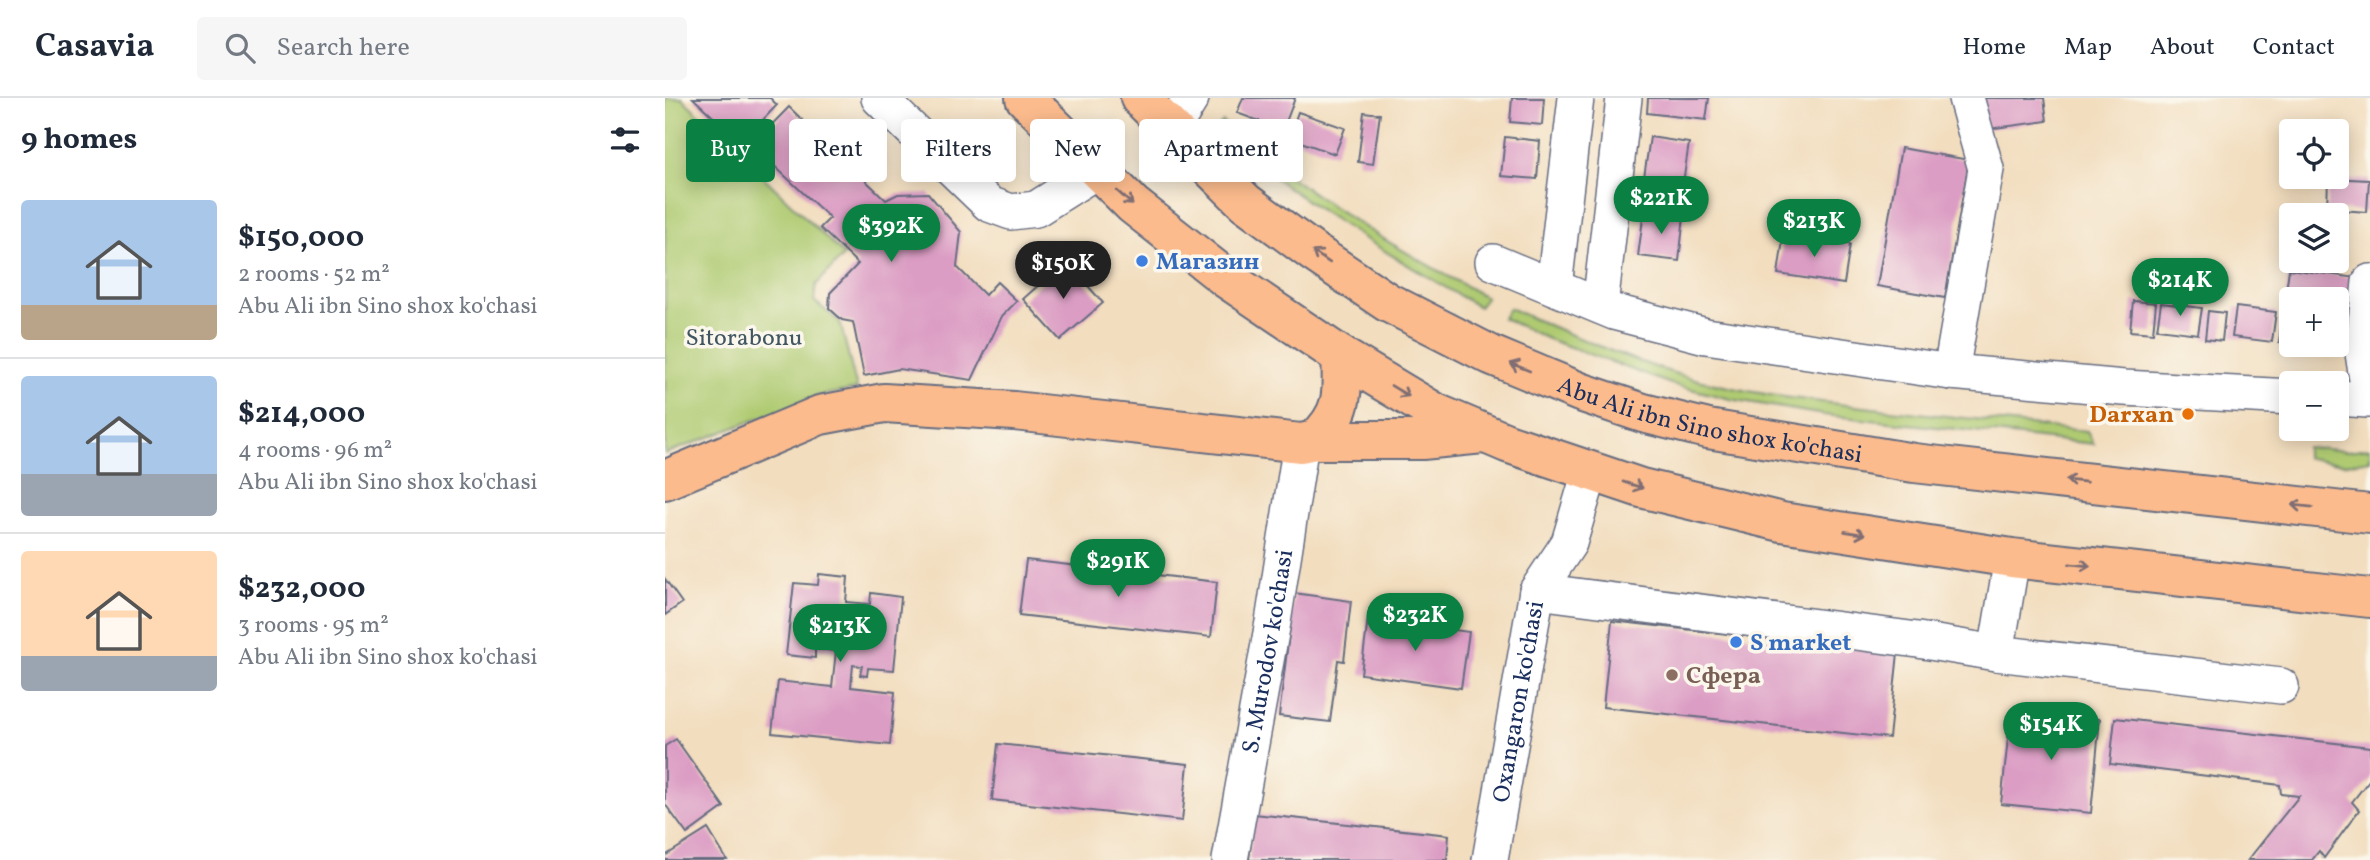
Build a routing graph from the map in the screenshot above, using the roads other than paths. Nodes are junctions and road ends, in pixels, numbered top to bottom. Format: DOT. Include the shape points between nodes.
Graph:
graph roads {
  1 [pos="879,98"];
  2 [pos="1025,98"];
  3 [pos="1140,98"];
  4 [pos="1576,98"];
  5 [pos="1624,98"];
  6 [pos="1966,98"];
  7 [pos="1182,114"];
  8 [pos="1045,119"];
  9 [pos="1078,182"];
  10 [pos="1107,182"];
  11 [pos="1493,262"];
  12 [pos="2370,282"];
  13 [pos="1554,287"];
  14 [pos="1600,306"];
  15 [pos="1341,356"];
  16 [pos="1951,372"];
  17 [pos="2279,396"];
  18 [pos="2358,399"];
  19 [pos="1484,434"];
  20 [pos="1308,442"];
  21 [pos="1590,472"];
  22 [pos="665,480"];
  23 [pos="2370,513"];
  24 [pos="2012,558"];
  25 [pos="1537,591"];
  26 [pos="2370,598"];
  27 [pos="1996,653"];
  28 [pos="2281,686"];
  29 [pos="1230,860"];
  30 [pos="1490,860"];
  1 -- 9 [label="street" via="989,204 1011,212 1035,209"];
  2 -- 8 [label="main road"];
  3 -- 7 [label="main road, Abu Ali ibn Sino shox ko'chasi"];
  4 -- 13 [label="street"];
  5 -- 14 [label="street"];
  6 -- 16 [label="street" via="1986,169"];
  23 -- 7 [label="main road, Abu Ali ibn Sino shox ko'chasi, one-way" via="1915,463 1708,429 1580,392 1491,355 1387,302 1313,252 1245,202"];
  10 -- 15 [label="main road, one-way" via="1227,279"];
  11 -- 13 [label="street"];
  12 -- 18 [label="street"];
  13 -- 14 [label="street"];
  14 -- 16 [label="street" via="1706,336"];
  15 -- 19 [label="main road, one-way" via="1436,413"];
  15 -- 20 [label="main road" via="1338,411 1325,431"];
  16 -- 17 [label="street"];
  19 -- 20 [label="main road"];
  19 -- 21 [label="main road"];
  20 -- 22 [label="main road" via="1014,411 884,403 820,415"];
  20 -- 29 [label="street, S. Murodov ko'chasi"];
  21 -- 24 [label="main road, one-way" via="1782,522"];
  21 -- 25 [label="street, Oxangaron ko'chasi" via="1569,543"];
  24 -- 26 [label="main road, one-way"];
  24 -- 27 [label="street"];
  25 -- 27 [label="street"];
  25 -- 30 [label="street, Oxangaron ko'chasi"];
  27 -- 28 [label="street"];
}
